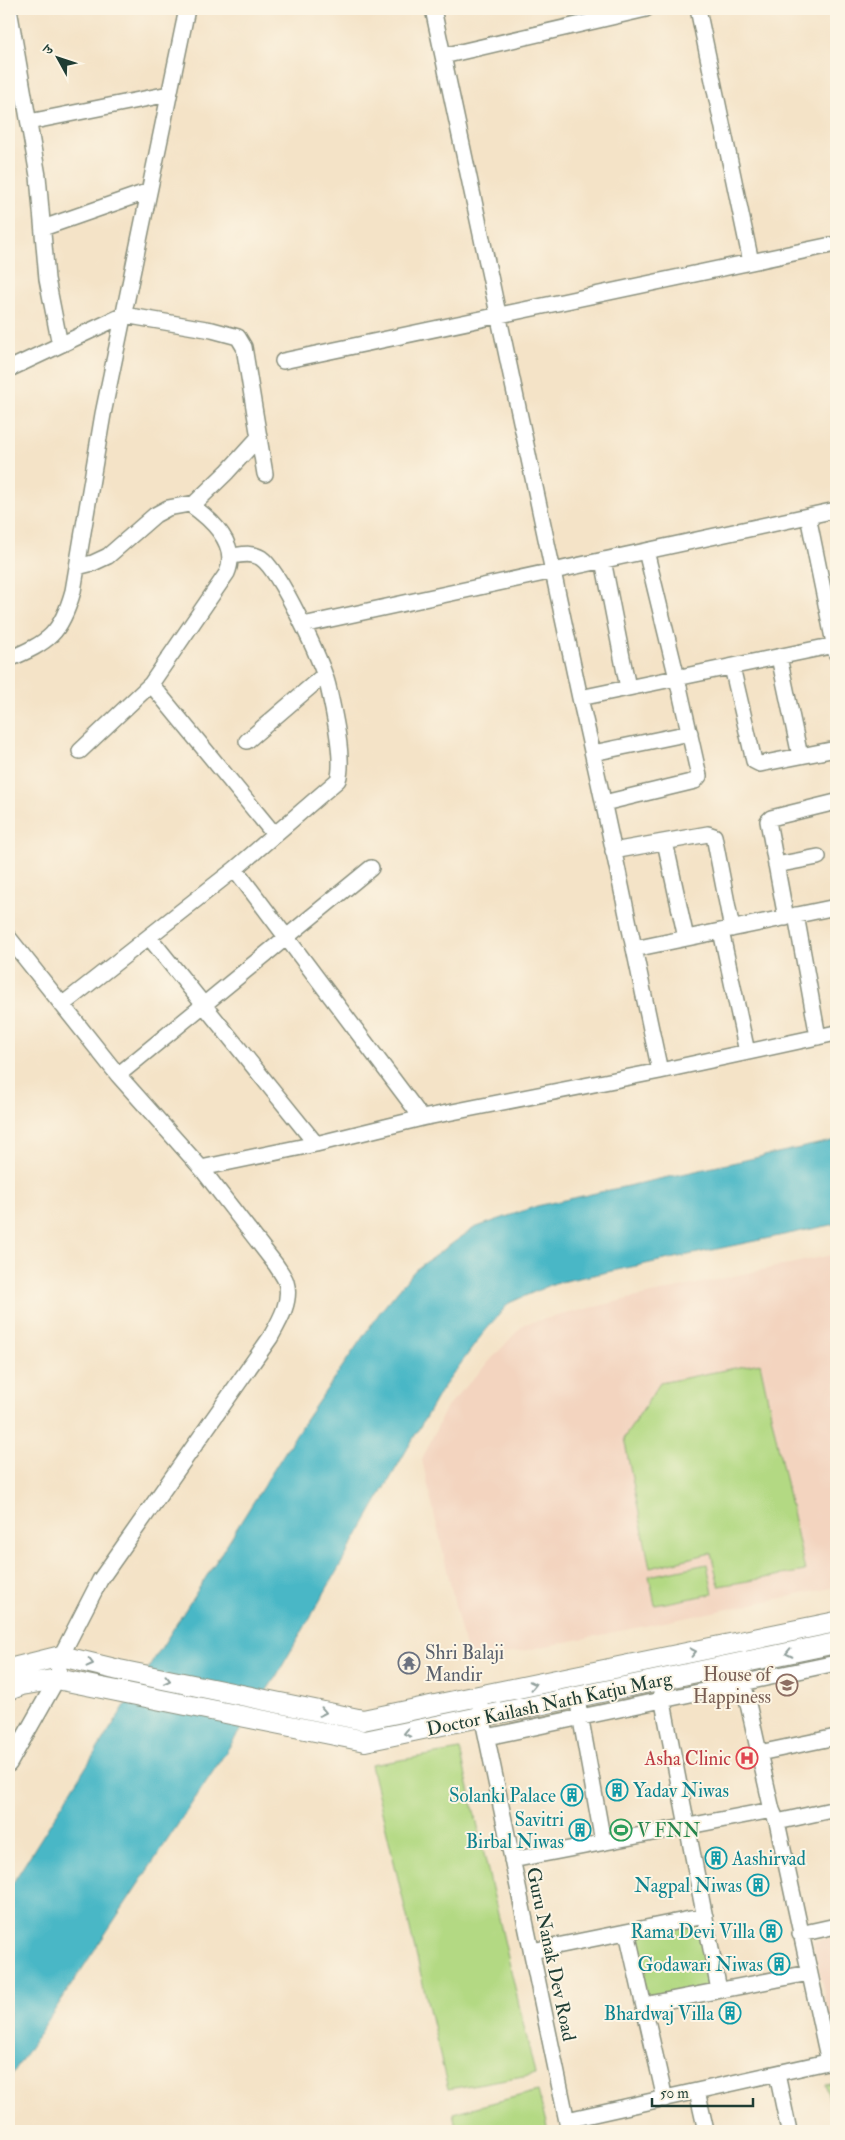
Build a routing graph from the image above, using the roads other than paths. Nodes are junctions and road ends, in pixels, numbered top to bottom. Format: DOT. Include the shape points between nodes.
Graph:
graph roads {
  1 [pos="9,9"];
  2 [pos="187,9"];
  3 [pos="433,9"];
  4 [pos="646,9"];
  5 [pos="698,9"];
  6 [pos="443,56"];
  7 [pos="169,94"];
  8 [pos="29,122"];
  9 [pos="149,191"];
  10 [pos="43,228"];
  11 [pos="836,244"];
  12 [pos="751,262"];
  13 [pos="498,315"];
  14 [pos="124,316"];
  15 [pos="60,345"];
  16 [pos="283,361"];
  17 [pos="9,369"];
  18 [pos="259,437"];
  19 [pos="265,474"];
  20 [pos="191,505"];
  21 [pos="836,510"];
  22 [pos="808,516"];
  23 [pos="646,551"];
  24 [pos="231,556"];
  25 [pos="603,560"];
  26 [pos="77,567"];
  27 [pos="553,571"];
  28 [pos="303,625"];
  29 [pos="836,649"];
  30 [pos="779,657"];
  31 [pos="9,659"];
  32 [pos="732,667"];
  33 [pos="324,675"];
  34 [pos="678,678"];
  35 [pos="151,684"];
  36 [pos="628,688"];
  37 [pos="580,698"];
  38 [pos="690,733"];
  39 [pos="247,741"];
  40 [pos="836,749"];
  41 [pos="80,751"];
  42 [pos="593,753"];
  43 [pos="800,756"];
  44 [pos="836,802"];
  45 [pos="604,803"];
  46 [pos="274,834"];
  47 [pos="665,842"];
  48 [pos="613,851"];
  49 [pos="818,857"];
  50 [pos="776,865"];
  51 [pos="371,868"];
  52 [pos="235,869"];
  53 [pos="836,907"];
  54 [pos="791,916"];
  55 [pos="726,930"];
  56 [pos="149,937"];
  57 [pos="286,937"];
  58 [pos="9,938"];
  59 [pos="686,938"];
  60 [pos="634,949"];
  61 [pos="204,1004"];
  62 [pos="62,1005"];
  63 [pos="836,1033"];
  64 [pos="818,1037"];
  65 [pos="747,1052"];
  66 [pos="660,1071"];
  67 [pos="118,1074"];
  68 [pos="422,1118"];
  69 [pos="316,1144"];
  70 [pos="201,1168"];
  71 [pos="836,1622"];
  72 [pos="836,1643"];
  73 [pos="61,1656"];
  74 [pos="836,1663"];
  75 [pos="9,1669"];
  76 [pos="741,1673"];
  77 [pos="57,1679"];
  78 [pos="658,1680"];
  79 [pos="9,1690"];
  80 [pos="478,1696"];
  81 [pos="577,1697"];
  82 [pos="662,1700"];
  83 [pos="482,1717"];
  84 [pos="580,1717"];
  85 [pos="836,1737"];
  86 [pos="487,1738"];
  87 [pos="759,1753"];
  88 [pos="9,1764"];
  89 [pos="836,1809"];
  90 [pos="774,1816"];
  91 [pos="687,1826"];
  92 [pos="604,1842"];
  93 [pos="512,1860"];
  94 [pos="705,1916"];
  95 [pos="836,1926"];
  96 [pos="627,1932"];
  97 [pos="800,1934"];
  98 [pos="532,1952"];
  99 [pos="809,1973"];
  100 [pos="719,1990"];
  101 [pos="644,2005"];
  102 [pos="833,2061"];
  103 [pos="777,2074"];
  104 [pos="697,2091"];
  105 [pos="665,2099"];
  106 [pos="568,2126"];
  107 [pos="706,2131"];
  108 [pos="788,2131"];
  1 -- 8 [label="street"];
  2 -- 7 [label="street"];
  3 -- 6 [label="street"];
  4 -- 6 [label="street"];
  5 -- 12 [label="street"];
  6 -- 13 [label="street"];
  7 -- 8 [label="street"];
  7 -- 9 [label="street"];
  8 -- 10 [label="street"];
  9 -- 10 [label="street"];
  9 -- 14 [label="street"];
  10 -- 15 [label="street"];
  11 -- 12 [label="street"];
  12 -- 13 [label="street"];
  13 -- 16 [label="street"];
  13 -- 27 [label="street"];
  14 -- 15 [label="street"];
  14 -- 18 [label="street" via="238,337 244,347"];
  14 -- 26 [label="street" via="103,414"];
  15 -- 17 [label="street"];
  18 -- 19 [label="street"];
  18 -- 20 [label="street" via="208,492"];
  20 -- 24 [label="street" via="217,529"];
  20 -- 26 [label="street" via="176,505 155,515 108,556"];
  21 -- 22 [label="street"];
  22 -- 23 [label="street"];
  22 -- 29 [label="street"];
  23 -- 25 [label="street"];
  23 -- 34 [label="street"];
  24 -- 28 [label="street" via="251,554 260,557 277,576"];
  24 -- 35 [label="street" via="228,573"];
  25 -- 27 [label="street"];
  25 -- 36 [label="street"];
  26 -- 31 [label="street" via="67,613 55,633"];
  27 -- 28 [label="street"];
  27 -- 37 [label="street"];
  28 -- 33 [label="street"];
  29 -- 30 [label="street"];
  30 -- 32 [label="street"];
  30 -- 43 [label="street"];
  32 -- 34 [label="street"];
  32 -- 43 [label="street" via="754,761 760,764"];
  33 -- 39 [label="street"];
  33 -- 46 [label="street" via="341,770 338,780"];
  34 -- 36 [label="street"];
  34 -- 38 [label="street"];
  35 -- 41 [label="street"];
  35 -- 46 [label="street"];
  36 -- 37 [label="street"];
  37 -- 42 [label="street"];
  38 -- 42 [label="street"];
  38 -- 45 [label="street" via="699,776 695,781"];
  40 -- 43 [label="street"];
  42 -- 45 [label="street"];
  44 -- 50 [label="street" via="769,819 767,823"];
  45 -- 48 [label="street"];
  46 -- 52 [label="street"];
  47 -- 48 [label="street"];
  47 -- 55 [label="street" via="708,834 714,836"];
  47 -- 59 [label="street"];
  48 -- 60 [label="street"];
  49 -- 50 [label="street"];
  50 -- 54 [label="street"];
  51 -- 57 [label="street"];
  52 -- 56 [label="street"];
  52 -- 57 [label="street"];
  53 -- 54 [label="street"];
  54 -- 55 [label="street"];
  54 -- 64 [label="street"];
  55 -- 59 [label="street"];
  55 -- 65 [label="street"];
  56 -- 61 [label="street"];
  56 -- 62 [label="street"];
  57 -- 61 [label="street"];
  57 -- 68 [label="street"];
  58 -- 62 [label="street"];
  59 -- 60 [label="street"];
  60 -- 66 [label="street"];
  61 -- 67 [label="street"];
  61 -- 69 [label="street"];
  62 -- 67 [label="street"];
  63 -- 64 [label="street"];
  64 -- 65 [label="street"];
  65 -- 66 [label="street"];
  66 -- 68 [label="street"];
  67 -- 70 [label="street"];
  68 -- 69 [label="street"];
  69 -- 70 [label="street"];
  70 -- 73 [label="street" via="276,1265 286,1282 287,1299 270,1338 100,1580"];
  80 -- 71 [label="main road, Doctor Kailash Nath Katju Marg, one-way"];
  72 -- 76 [label="main road, Doctor Kailash Nath Katju Marg, one-way"];
  73 -- 75 [label="main road"];
  73 -- 77 [label="street"];
  73 -- 80 [label="main road, Doctor Kailash Nath Katju Marg, one-way" via="363,1720"];
  74 -- 76 [label="street"];
  76 -- 78 [label="main road, Doctor Kailash Nath Katju Marg"];
  76 -- 82 [label="street"];
  76 -- 87 [label="street"];
  77 -- 79 [label="main road"];
  83 -- 77 [label="main road, Doctor Kailash Nath Katju Marg, one-way" via="365,1742"];
  77 -- 88 [label="street"];
  78 -- 81 [label="main road, Doctor Kailash Nath Katju Marg"];
  78 -- 82 [label="street"];
  80 -- 83 [label="street, Guru Nanak Dev Road"];
  81 -- 83 [label="main road, Doctor Kailash Nath Katju Marg"];
  81 -- 84 [label="street"];
  82 -- 84 [label="street"];
  82 -- 91 [label="street"];
  83 -- 86 [label="street, Guru Nanak Dev Road"];
  84 -- 86 [label="street"];
  84 -- 92 [label="street"];
  85 -- 87 [label="street"];
  86 -- 93 [label="street, Guru Nanak Dev Road"];
  87 -- 90 [label="street"];
  89 -- 90 [label="street"];
  90 -- 91 [label="street"];
  90 -- 97 [label="street"];
  91 -- 92 [label="street"];
  91 -- 94 [label="street"];
  92 -- 93 [label="street"];
  93 -- 98 [label="street, Guru Nanak Dev Road"];
  94 -- 96 [label="street"];
  94 -- 100 [label="street"];
  95 -- 97 [label="street"];
  96 -- 98 [label="street"];
  96 -- 101 [label="street"];
  97 -- 99 [label="street"];
  98 -- 106 [label="street, Guru Nanak Dev Road"];
  99 -- 100 [label="street"];
  99 -- 102 [label="street"];
  100 -- 101 [label="street"];
  101 -- 105 [label="street"];
  102 -- 103 [label="street"];
  103 -- 104 [label="street"];
  103 -- 108 [label="street"];
  104 -- 105 [label="street"];
  104 -- 107 [label="street"];
  105 -- 106 [label="street"];
}
